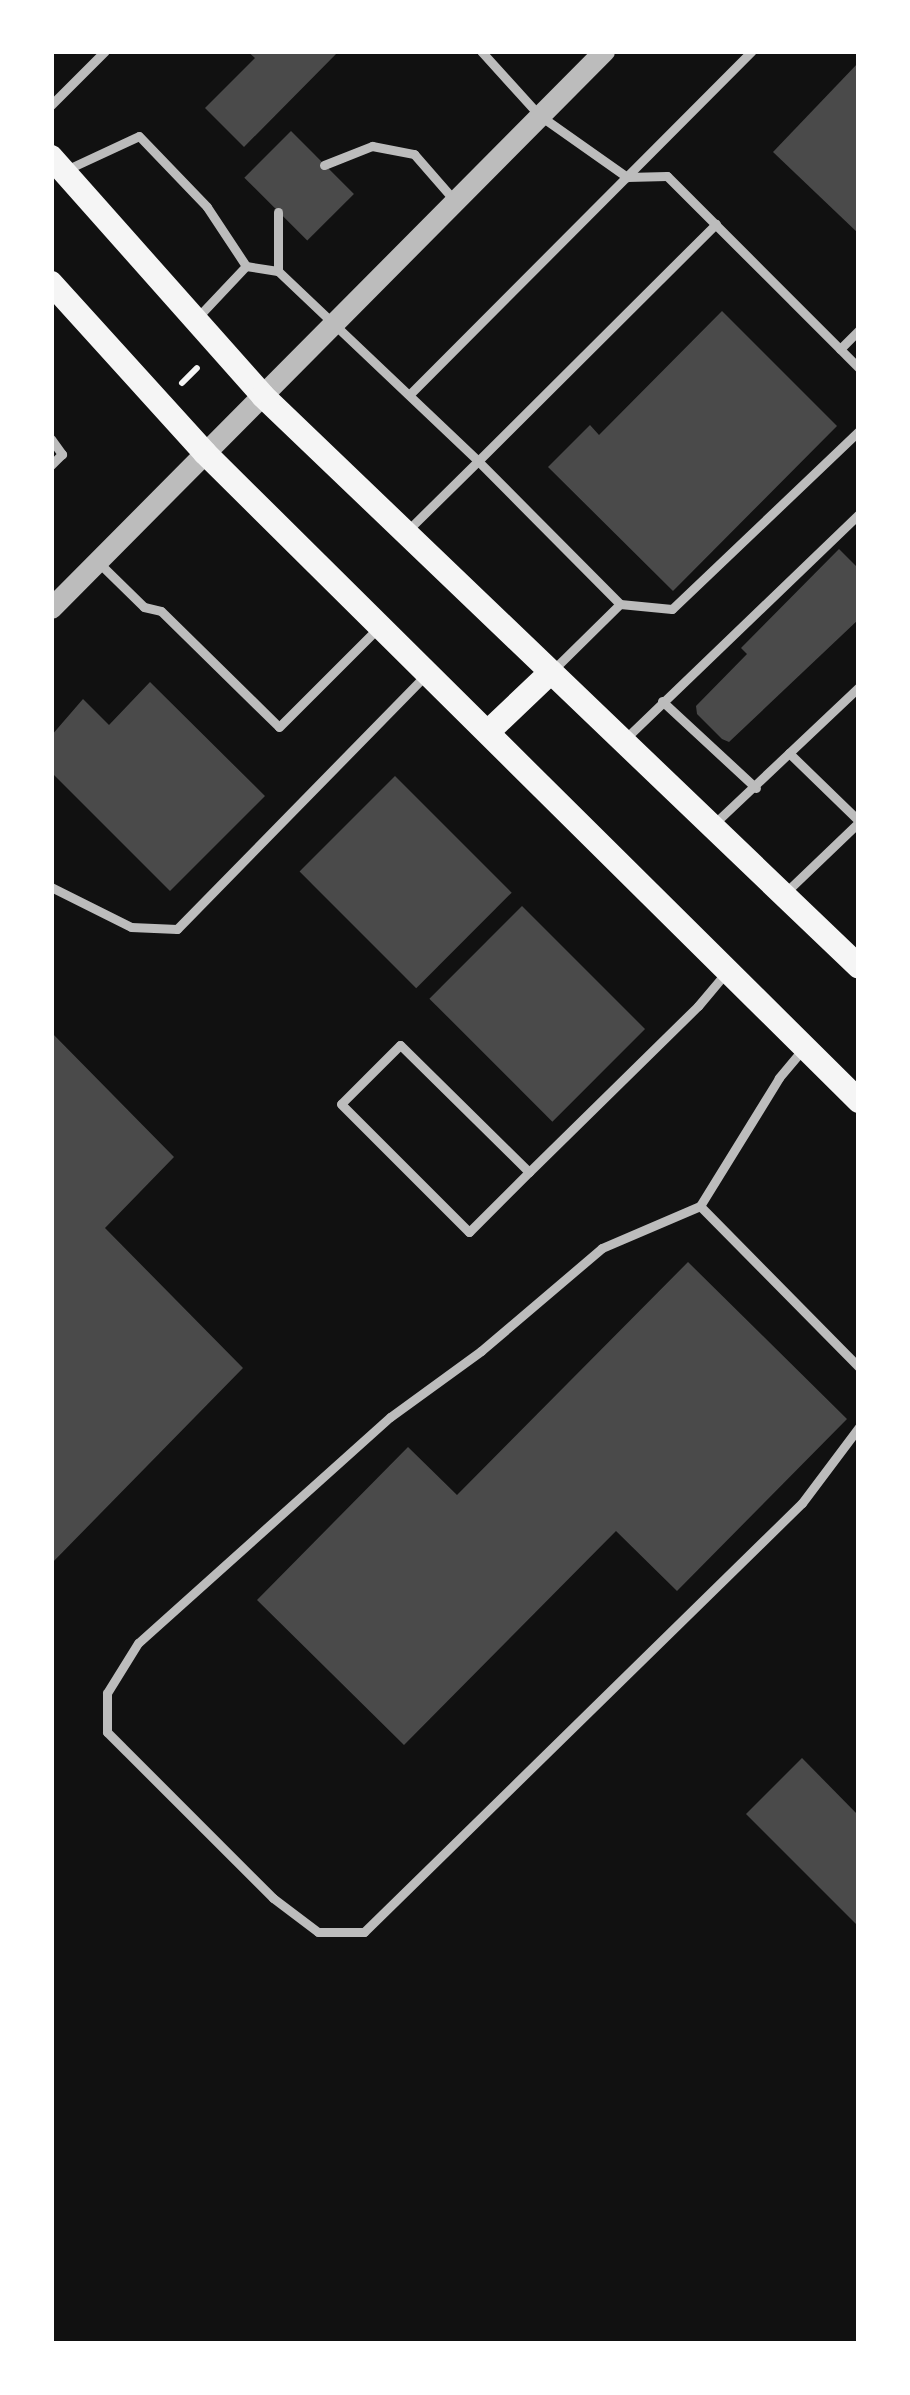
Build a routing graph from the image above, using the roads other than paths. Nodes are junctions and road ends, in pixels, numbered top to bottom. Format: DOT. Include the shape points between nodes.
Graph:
graph roads {
  1 [pos="105,51"];
  2 [pos="481,51"];
  3 [pos="604,51"];
  4 [pos="752,51"];
  5 [pos="51,105"];
  6 [pos="539,115"];
  7 [pos="57,164"];
  8 [pos="324,165"];
  9 [pos="627,177"];
  10 [pos="455,201"];
  11 [pos="278,212"];
  12 [pos="716,224"];
  13 [pos="246,266"];
  14 [pos="278,271"];
  15 [pos="51,283"];
  16 [pos="195,320"];
  17 [pos="336,321"];
  18 [pos="859,330"];
  19 [pos="840,349"];
  20 [pos="859,368"];
  21 [pos="410,394"];
  22 [pos="262,396"];
  23 [pos="859,431"];
  24 [pos="51,440"];
  25 [pos="205,453"];
  26 [pos="478,461"];
  27 [pos="51,465"];
  28 [pos="859,514"];
  29 [pos="405,532"];
  30 [pos="98,561"];
  31 [pos="620,604"];
  32 [pos="51,608"];
  33 [pos="380,625"];
  34 [pos="429,672"];
  35 [pos="551,672"];
  36 [pos="859,687"];
  37 [pos="662,701"];
  38 [pos="490,730"];
  39 [pos="623,741"];
  40 [pos="789,753"];
  41 [pos="756,788"];
  42 [pos="859,822"];
  43 [pos="712,826"];
  44 [pos="51,887"];
  45 [pos="784,895"];
  46 [pos="859,967"];
  47 [pos="728,971"];
  48 [pos="804,1048"];
  49 [pos="859,1101"];
  50 [pos="529,1172"];
  51 [pos="700,1206"];
  52 [pos="859,1367"];
  53 [pos="859,1427"];
  1 -- 5 [label="lane"];
  2 -- 6 [label="lane"];
  3 -- 6 [label="street"];
  4 -- 9 [label="lane"];
  6 -- 9 [label="lane"];
  6 -- 10 [label="street"];
  7 -- 13 [label="lane" via="139,136 206,207"];
  7 -- 16 [label="main road"];
  8 -- 10 [label="lane" via="372,146 414,154"];
  9 -- 12 [label="lane" via="667,176"];
  9 -- 21 [label="lane"];
  10 -- 17 [label="street"];
  11 -- 14 [label="lane"];
  12 -- 19 [label="lane"];
  12 -- 26 [label="lane"];
  13 -- 14 [label="lane"];
  13 -- 16 [label="lane"];
  14 -- 17 [label="lane"];
  15 -- 25 [label="main road"];
  16 -- 22 [label="main road"];
  17 -- 21 [label="lane"];
  17 -- 22 [label="street"];
  18 -- 19 [label="lane"];
  19 -- 20 [label="lane"];
  21 -- 26 [label="lane"];
  22 -- 25 [label="street"];
  22 -- 29 [label="main road"];
  23 -- 31 [label="lane" via="672,609"];
  24 -- 27 [label="lane" via="62,454"];
  25 -- 30 [label="street"];
  25 -- 33 [label="main road"];
  26 -- 29 [label="lane"];
  26 -- 31 [label="lane"];
  28 -- 37 [label="lane"];
  29 -- 35 [label="main road"];
  30 -- 32 [label="street"];
  30 -- 33 [label="lane" via="279,727"];
  31 -- 35 [label="lane"];
  33 -- 34 [label="main road"];
  34 -- 38 [label="main road"];
  34 -- 44 [label="lane" via="177,929 131,928"];
  35 -- 38 [label="main road"];
  35 -- 39 [label="main road"];
  36 -- 40 [label="lane"];
  37 -- 39 [label="lane"];
  37 -- 41 [label="lane"];
  38 -- 47 [label="main road"];
  39 -- 43 [label="main road"];
  40 -- 41 [label="lane"];
  40 -- 42 [label="lane"];
  41 -- 43 [label="lane"];
  42 -- 45 [label="lane"];
  43 -- 45 [label="main road"];
  45 -- 46 [label="main road"];
  47 -- 48 [label="main road"];
  47 -- 50 [label="lane"];
  48 -- 49 [label="main road"];
  48 -- 51 [label="lane"];
  50 -- 50 [label="lane" via="469,1232 341,1104 400,1045"];
  51 -- 52 [label="lane"];
  51 -- 53 [label="lane" via="602,1248 390,1417 138,1643 107,1694 107,1732 273,1898 318,1932 364,1932 802,1503"];
}
